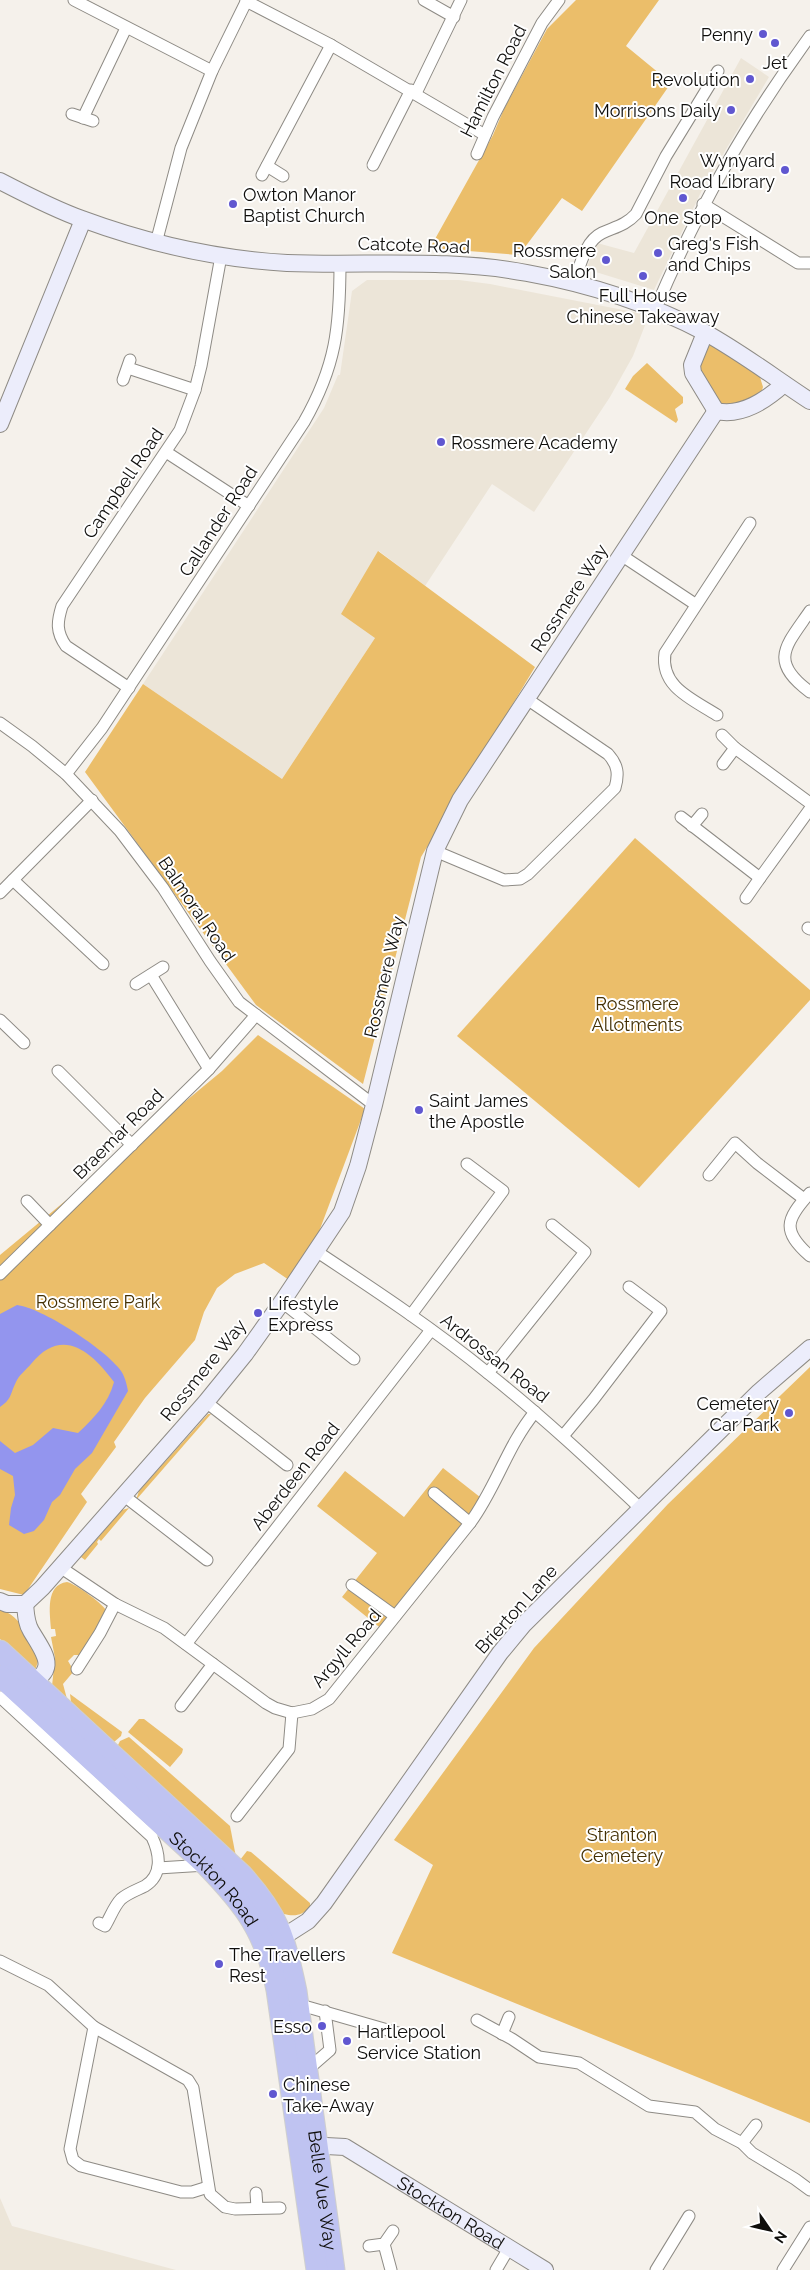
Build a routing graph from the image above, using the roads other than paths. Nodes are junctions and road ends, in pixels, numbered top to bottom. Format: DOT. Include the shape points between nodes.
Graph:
graph roads {
  1 [pos="74,0"];
  2 [pos="424,0"];
  3 [pos="461,0"];
  4 [pos="559,0"];
  5 [pos="247,1"];
  6 [pos="454,17"];
  7 [pos="126,28"];
  8 [pos="810,36"];
  9 [pos="331,45"];
  10 [pos="212,70"];
  11 [pos="718,72"];
  12 [pos="414,92"];
  13 [pos="83,118"];
  14 [pos="485,135"];
  15 [pos="477,154"];
  16 [pos="373,165"];
  17 [pos="283,176"];
  18 [pos="0,181"];
  19 [pos="703,204"];
  20 [pos="83,220"];
  21 [pos="156,243"];
  22 [pos="221,256"];
  23 [pos="810,263"];
  24 [pos="340,264"];
  25 [pos="574,283"];
  26 [pos="654,310"];
  27 [pos="704,333"];
  28 [pos="123,380"];
  29 [pos="784,384"];
  30 [pos="195,390"];
  31 [pos="810,401"];
  32 [pos="716,411"];
  33 [pos="0,424"];
  34 [pos="166,452"];
  35 [pos="249,506"];
  36 [pos="750,523"];
  37 [pos="621,555"];
  38 [pos="695,604"];
  39 [pos="810,611"];
  40 [pos="129,688"];
  41 [pos="810,692"];
  42 [pos="527,699"];
  43 [pos="717,715"];
  44 [pos="0,724"];
  45 [pos="722,735"];
  46 [pos="735,748"];
  47 [pos="723,764"];
  48 [pos="66,774"];
  49 [pos="92,800"];
  50 [pos="810,803"];
  51 [pos="810,809"];
  52 [pos="702,814"];
  53 [pos="681,817"];
  54 [pos="692,826"];
  55 [pos="435,851"];
  56 [pos="760,878"];
  57 [pos="14,880"];
  58 [pos="0,894"];
  59 [pos="746,898"];
  60 [pos="103,964"];
  61 [pos="163,967"];
  62 [pos="150,975"];
  63 [pos="136,984"];
  64 [pos="256,1016"];
  65 [pos="0,1020"];
  66 [pos="24,1043"];
  67 [pos="209,1069"];
  68 [pos="58,1071"];
  69 [pos="374,1104"];
  70 [pos="132,1144"];
  71 [pos="467,1164"];
  72 [pos="709,1175"];
  73 [pos="807,1196"];
  74 [pos="27,1201"];
  75 [pos="50,1225"];
  76 [pos="552,1225"];
  77 [pos="316,1251"];
  78 [pos="810,1256"];
  79 [pos="0,1274"];
  80 [pos="630,1287"];
  81 [pos="282,1302"];
  82 [pos="411,1315"];
  83 [pos="431,1330"];
  84 [pos="810,1348"];
  85 [pos="354,1359"];
  86 [pos="488,1373"];
  87 [pos="206,1402"];
  88 [pos="535,1412"];
  89 [pos="563,1436"];
  90 [pos="287,1465"];
  91 [pos="434,1493"];
  92 [pos="123,1495"];
  93 [pos="640,1508"];
  94 [pos="470,1523"];
  95 [pos="207,1560"];
  96 [pos="60,1567"];
  97 [pos="352,1585"];
  98 [pos="0,1601"];
  99 [pos="25,1604"];
  100 [pos="115,1604"];
  101 [pos="395,1616"];
  102 [pos="186,1644"];
  103 [pos="0,1651"];
  104 [pos="213,1664"];
  105 [pos="77,1669"];
  106 [pos="0,1676"];
  107 [pos="16,1690"];
  108 [pos="182,1706"];
  109 [pos="292,1713"];
  110 [pos="129,1793"];
  111 [pos="237,1816"];
  112 [pos="206,1865"];
  113 [pos="158,1868"];
  114 [pos="99,1923"];
  115 [pos="275,1943"];
  116 [pos="0,1961"];
  117 [pos="296,1998"];
  118 [pos="326,2011"];
  119 [pos="509,2016"];
  120 [pos="477,2020"];
  121 [pos="94,2027"];
  122 [pos="398,2033"];
  123 [pos="502,2034"];
  124 [pos="307,2070"];
  125 [pos="756,2125"];
  126 [pos="742,2143"];
  127 [pos="309,2150"];
  128 [pos="208,2187"];
  129 [pos="810,2190"];
  130 [pos="256,2193"];
  131 [pos="257,2208"];
  132 [pos="280,2208"];
  133 [pos="689,2216"];
  134 [pos="810,2227"];
  135 [pos="393,2231"];
  136 [pos="384,2244"];
  137 [pos="369,2246"];
  138 [pos="509,2248"];
  139 [pos="317,2270"];
  140 [pos="334,2270"];
  141 [pos="391,2270"];
  142 [pos="496,2270"];
  143 [pos="545,2270"];
  144 [pos="656,2270"];
  145 [pos="783,2270"];
  1 -- 7 [label="street"];
  2 -- 6 [label="street"];
  3 -- 6 [label="street"];
  4 -- 14 [label="street, Hamilton Road" via="542,23"];
  5 -- 9 [label="street"];
  5 -- 10 [label="street"];
  6 -- 12 [label="street"];
  7 -- 10 [label="street"];
  7 -- 13 [label="street"];
  8 -- 19 [label="street" via="757,111"];
  9 -- 12 [label="street"];
  9 -- 17 [label="street" via="265,170"];
  10 -- 21 [label="street" via="181,148"];
  11 -- 25 [label="street" via="666,156 636,214 589,244"];
  12 -- 14 [label="street"];
  12 -- 16 [label="street"];
  14 -- 15 [label="street, Hamilton Road"];
  18 -- 20 [label="street, Catcote Road"];
  19 -- 23 [label="street" via="798,263"];
  19 -- 26 [label="street"];
  20 -- 21 [label="street, Catcote Road"];
  20 -- 33 [label="street"];
  21 -- 22 [label="street, Catcote Road"];
  22 -- 24 [label="street, Catcote Road"];
  22 -- 30 [label="street, Campbell Road"];
  24 -- 25 [label="street, Catcote Road" via="489,268"];
  24 -- 35 [label="street, Callander Road" via="338,324 330,370 304,422"];
  25 -- 26 [label="street, Catcote Road"];
  26 -- 27 [label="street, Catcote Road"];
  27 -- 29 [label="street, Catcote Road"];
  27 -- 32 [label="street" via="692,365 693,373"];
  28 -- 30 [label="street" via="129,364"];
  29 -- 31 [label="street, Catcote Road"];
  29 -- 32 [label="street" via="757,405 725,413"];
  30 -- 34 [label="street, Campbell Road" via="180,430"];
  32 -- 37 [label="street, Rossmere Way"];
  34 -- 35 [label="street"];
  34 -- 40 [label="street, Campbell Road" via="62,606 57,627 66,646"];
  35 -- 40 [label="street, Callander Road"];
  36 -- 38 [label="street"];
  37 -- 38 [label="street"];
  37 -- 42 [label="street, Rossmere Way"];
  38 -- 43 [label="street" via="665,653 664,666 671,684"];
  39 -- 41 [label="street" via="789,641 784,657 794,680"];
  40 -- 48 [label="street, Callander Road"];
  42 -- 55 [label="street, Rossmere Way" via="460,800"];
  42 -- 55 [label="street" via="608,754 618,773 615,788 520,879 504,880"];
  44 -- 48 [label="street, Balmoral Road"];
  45 -- 46 [label="street"];
  46 -- 47 [label="street"];
  46 -- 50 [label="street"];
  48 -- 49 [label="street, Balmoral Road"];
  49 -- 57 [label="street"];
  49 -- 64 [label="street, Balmoral Road" via="120,830 163,888 240,1002"];
  51 -- 56 [label="street"];
  52 -- 54 [label="street"];
  53 -- 54 [label="street"];
  54 -- 56 [label="street"];
  55 -- 69 [label="street, Rossmere Way"];
  56 -- 59 [label="street"];
  57 -- 58 [label="street"];
  57 -- 60 [label="street"];
  61 -- 62 [label="street"];
  62 -- 63 [label="street"];
  62 -- 67 [label="street"];
  64 -- 67 [label="street, Braemar Road"];
  64 -- 69 [label="street, Balmoral Road"];
  65 -- 66 [label="street"];
  67 -- 70 [label="street, Braemar Road"];
  68 -- 70 [label="street"];
  69 -- 77 [label="street, Rossmere Way" via="342,1212"];
  70 -- 75 [label="street, Braemar Road"];
  71 -- 82 [label="street" via="503,1192"];
  72 -- 73 [label="street" via="735,1143 757,1163"];
  73 -- 78 [label="street" via="791,1218 789,1228 793,1240"];
  74 -- 75 [label="street"];
  75 -- 79 [label="street, Braemar Road"];
  76 -- 86 [label="street" via="585,1252"];
  77 -- 81 [label="street, Rossmere Way"];
  77 -- 82 [label="street, Ardrossan Road"];
  80 -- 89 [label="street" via="661,1311"];
  81 -- 85 [label="street"];
  81 -- 87 [label="street, Rossmere Way"];
  82 -- 83 [label="street, Ardrossan Road"];
  83 -- 86 [label="street, Ardrossan Road"];
  83 -- 102 [label="street, Aberdeen Road"];
  84 -- 93 [label="street, Brierton Lane" via="759,1392"];
  86 -- 88 [label="street, Ardrossan Road"];
  87 -- 90 [label="street"];
  87 -- 92 [label="street, Rossmere Way"];
  88 -- 89 [label="street, Ardrossan Road"];
  88 -- 94 [label="street, Argyll Road" via="514,1441"];
  89 -- 93 [label="street, Ardrossan Road"];
  91 -- 94 [label="street"];
  92 -- 95 [label="street"];
  92 -- 96 [label="street, Rossmere Way"];
  93 -- 115 [label="street, Brierton Lane" via="512,1638 324,1903 308,1921"];
  94 -- 101 [label="street, Argyll Road"];
  96 -- 99 [label="street, Rossmere Way"];
  96 -- 100 [label="street"];
  97 -- 101 [label="street"];
  98 -- 99 [label="street"];
  99 -- 107 [label="street" via="30,1630 46,1654 46,1668"];
  100 -- 102 [label="street" via="149,1619"];
  100 -- 105 [label="street"];
  101 -- 109 [label="street, Argyll Road" via="329,1699 312,1709"];
  102 -- 104 [label="street"];
  103 -- 107 [label="highway, Stockton Road"];
  104 -- 108 [label="street"];
  104 -- 109 [label="street" via="266,1703"];
  106 -- 107 [label="highway, Stockton Road"];
  107 -- 110 [label="highway, Stockton Road"];
  107 -- 110 [label="street, Stockton Road"];
  109 -- 111 [label="street" via="288,1749"];
  110 -- 112 [label="highway, Stockton Road"];
  110 -- 113 [label="street" via="152,1838 159,1857"];
  110 -- 115 [label="highway, Stockton Road" via="242,1875 263,1900"];
  112 -- 113 [label="street"];
  112 -- 115 [label="highway, Stockton Road"];
  113 -- 114 [label="street" via="147,1885 121,1900 105,1926"];
  115 -- 117 [label="highway, Stockton Road"];
  115 -- 127 [label="highway, Stockton Road" via="277,1990"];
  116 -- 121 [label="street" via="48,1985"];
  117 -- 118 [label="street"];
  117 -- 124 [label="highway, Belle Vue Way"];
  118 -- 122 [label="street"];
  118 -- 124 [label="street" via="330,2050"];
  119 -- 123 [label="street"];
  120 -- 123 [label="street"];
  121 -- 128 [label="street" via="188,2080 193,2088"];
  121 -- 128 [label="street" via="70,2149 73,2160 81,2166 181,2192"];
  123 -- 126 [label="street" via="539,2057 580,2063 649,2106 695,2112"];
  124 -- 127 [label="highway, Belle Vue Way"];
  125 -- 126 [label="street"];
  126 -- 129 [label="street" via="752,2153"];
  127 -- 138 [label="street, Stockton Road" via="345,2146"];
  127 -- 139 [label="highway, Stockton Road"];
  127 -- 140 [label="highway, Belle Vue Way"];
  128 -- 131 [label="street" via="210,2194 225,2207"];
  130 -- 131 [label="street"];
  131 -- 132 [label="street"];
  133 -- 144 [label="street"];
  134 -- 145 [label="street"];
  135 -- 136 [label="street"];
  136 -- 137 [label="street"];
  136 -- 141 [label="street"];
  138 -- 142 [label="street"];
  138 -- 143 [label="street, Stockton Road"];
}
